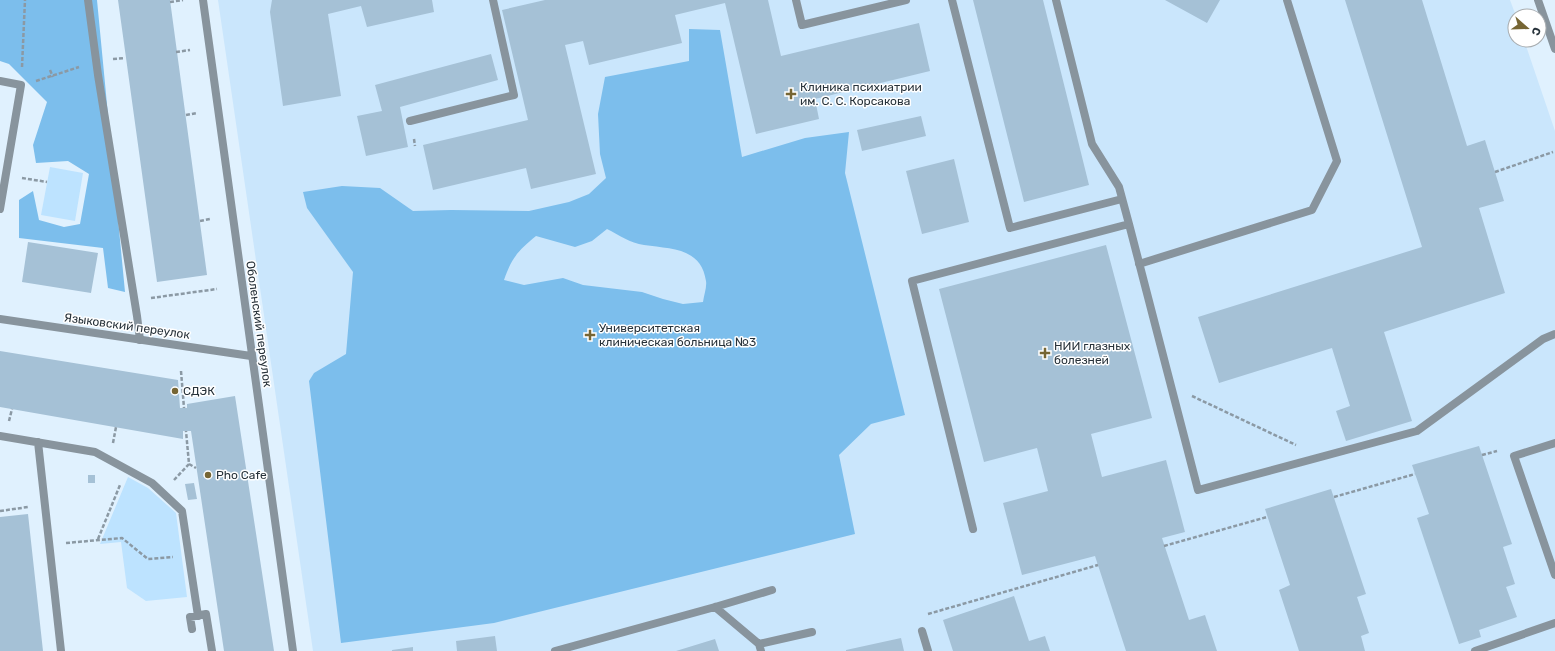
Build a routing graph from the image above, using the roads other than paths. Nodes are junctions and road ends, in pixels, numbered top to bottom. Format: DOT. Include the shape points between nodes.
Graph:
graph roads {
  1 [pos="88,0"];
  2 [pos="203,0"];
  3 [pos="493,0"];
  4 [pos="796,0"];
  5 [pos="906,0"];
  6 [pos="952,0"];
  7 [pos="1056,0"];
  8 [pos="1287,0"];
  9 [pos="1538,0"];
  10 [pos="1555,49"];
  11 [pos="0,81"];
  12 [pos="410,120"];
  13 [pos="1122,199"];
  14 [pos="0,209"];
  15 [pos="1129,224"];
  16 [pos="1139,264"];
  17 [pos="0,319"];
  18 [pos="1555,334"];
  19 [pos="140,340"];
  20 [pos="251,356"];
  21 [pos="0,436"];
  22 [pos="38,442"];
  23 [pos="1555,443"];
  24 [pos="974,529"];
  25 [pos="1555,575"];
  26 [pos="772,590"];
  27 [pos="715,607"];
  28 [pos="198,616"];
  29 [pos="1555,623"];
  30 [pos="192,629"];
  31 [pos="922,631"];
  32 [pos="812,632"];
  33 [pos="760,648"];
  34 [pos="61,651"];
  35 [pos="212,651"];
  36 [pos="293,651"];
  37 [pos="555,651"];
  38 [pos="928,651"];
  39 [pos="1475,651"];
  1 -- 19 [label="street"];
  2 -- 20 [label="street, Оболенский переулок"];
  3 -- 12 [label="street" via="514,95"];
  4 -- 5 [label="street" via="802,25"];
  6 -- 13 [label="street" via="1010,228"];
  7 -- 13 [label="street" via="1092,144 1119,187"];
  8 -- 16 [label="street" via="1337,161 1312,210"];
  9 -- 10 [label="street"];
  11 -- 14 [label="street" via="21,85"];
  13 -- 15 [label="street"];
  15 -- 16 [label="street"];
  15 -- 24 [label="street" via="912,281"];
  16 -- 18 [label="street" via="1198,490 1418,431 1543,339"];
  17 -- 19 [label="street, Языковский переулок"];
  19 -- 20 [label="street, Языковский переулок"];
  20 -- 36 [label="street, Оболенский переулок"];
  21 -- 22 [label="street"];
  22 -- 28 [label="street" via="95,452 152,483 182,511"];
  22 -- 34 [label="street"];
  23 -- 25 [label="street" via="1514,456"];
  26 -- 27 [label="street"];
  27 -- 33 [label="street"];
  27 -- 37 [label="street"];
  28 -- 30 [label="street" via="190,617"];
  28 -- 35 [label="street" via="206,614"];
  29 -- 39 [label="street"];
  31 -- 38 [label="street"];
  32 -- 33 [label="street"];
}
